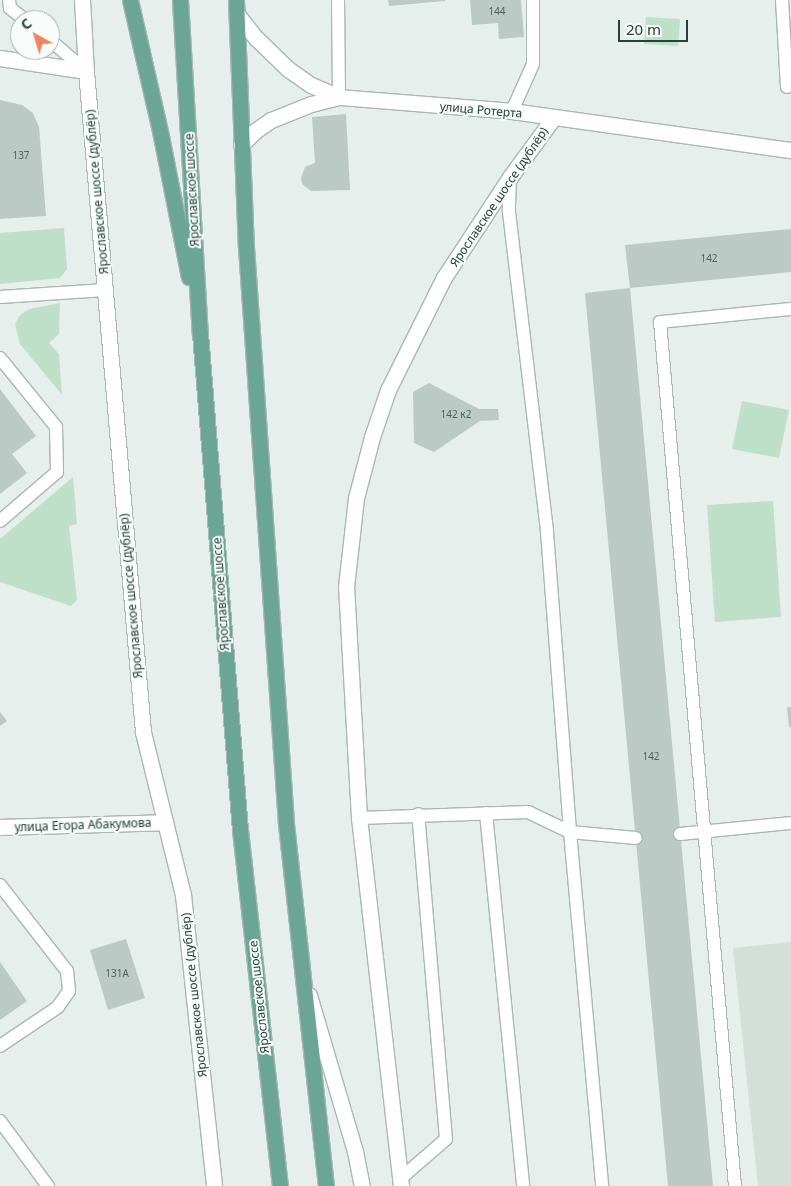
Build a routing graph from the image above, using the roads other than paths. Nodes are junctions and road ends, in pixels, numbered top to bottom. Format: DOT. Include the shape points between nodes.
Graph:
graph roads {
  1 [pos="82,0"];
  2 [pos="130,0"];
  3 [pos="180,0"];
  4 [pos="338,0"];
  5 [pos="533,0"];
  6 [pos="782,0"];
  7 [pos="237,5"];
  8 [pos="60,48"];
  9 [pos="0,58"];
  10 [pos="86,70"];
  11 [pos="787,87"];
  12 [pos="339,97"];
  13 [pos="512,111"];
  14 [pos="554,117"];
  15 [pos="241,145"];
  16 [pos="791,150"];
  17 [pos="510,177"];
  18 [pos="105,290"];
  19 [pos="0,297"];
  20 [pos="791,309"];
  21 [pos="200,333"];
  22 [pos="0,358"];
  23 [pos="0,521"];
  24 [pos="486,813"];
  25 [pos="418,814"];
  26 [pos="359,818"];
  27 [pos="165,822"];
  28 [pos="791,823"];
  29 [pos="0,827"];
  30 [pos="704,831"];
  31 [pos="570,832"];
  32 [pos="680,834"];
  33 [pos="636,838"];
  34 [pos="0,885"];
  35 [pos="303,973"];
  36 [pos="0,1046"];
  37 [pos="0,1121"];
  38 [pos="400,1182"];
  39 [pos="48,1186"];
  40 [pos="214,1186"];
  41 [pos="280,1186"];
  42 [pos="326,1186"];
  43 [pos="362,1186"];
  44 [pos="523,1186"];
  45 [pos="602,1186"];
  46 [pos="735,1186"];
  1 -- 10 [label="street, Ярославское шоссе (дублёр)"];
  2 -- 21 [label="main road"];
  3 -- 21 [label="main road, Ярославское шоссе"];
  4 -- 12 [label="lane"];
  5 -- 13 [label="lane" via="533,64"];
  6 -- 11 [label="lane"];
  7 -- 12 [label="street" via="256,38 288,70"];
  7 -- 15 [label="main road"];
  8 -- 10 [label="lane"];
  9 -- 10 [label="street"];
  10 -- 18 [label="street, Ярославское шоссе (дублёр)"];
  12 -- 13 [label="street, улица Ротерта"];
  12 -- 15 [label="street, улица Ротерта" via="271,120"];
  13 -- 14 [label="street, улица Ротерта"];
  14 -- 16 [label="street, улица Ротерта"];
  14 -- 17 [label="street, Ярославское шоссе (дублёр)"];
  15 -- 35 [label="main road" via="286,815"];
  17 -- 26 [label="street, Ярославское шоссе (дублёр)" via="443,279 388,390 356,498 346,587"];
  17 -- 31 [label="lane" via="509,212 547,532"];
  18 -- 19 [label="lane"];
  18 -- 27 [label="street, Ярославское шоссе (дублёр)" via="143,732"];
  20 -- 30 [label="lane" via="660,322"];
  21 -- 41 [label="main road, Ярославское шоссе" via="240,830"];
  22 -- 23 [label="lane" via="56,427 56,472"];
  24 -- 25 [label="lane"];
  24 -- 31 [label="lane" via="528,812"];
  24 -- 44 [label="lane"];
  25 -- 26 [label="lane"];
  25 -- 38 [label="lane" via="446,1139"];
  26 -- 38 [label="street, Ярославское шоссе (дублёр)"];
  27 -- 29 [label="street, улица Егора Абакумова"];
  27 -- 40 [label="street, Ярославское шоссе (дублёр)" via="183,895"];
  28 -- 30 [label="lane"];
  30 -- 32 [label="lane"];
  30 -- 46 [label="lane"];
  31 -- 33 [label="lane"];
  31 -- 45 [label="lane"];
  34 -- 36 [label="lane" via="67,971 69,991 58,1007"];
  35 -- 42 [label="main road"];
  35 -- 43 [label="street" via="355,1151"];
  37 -- 39 [label="lane"];
}
